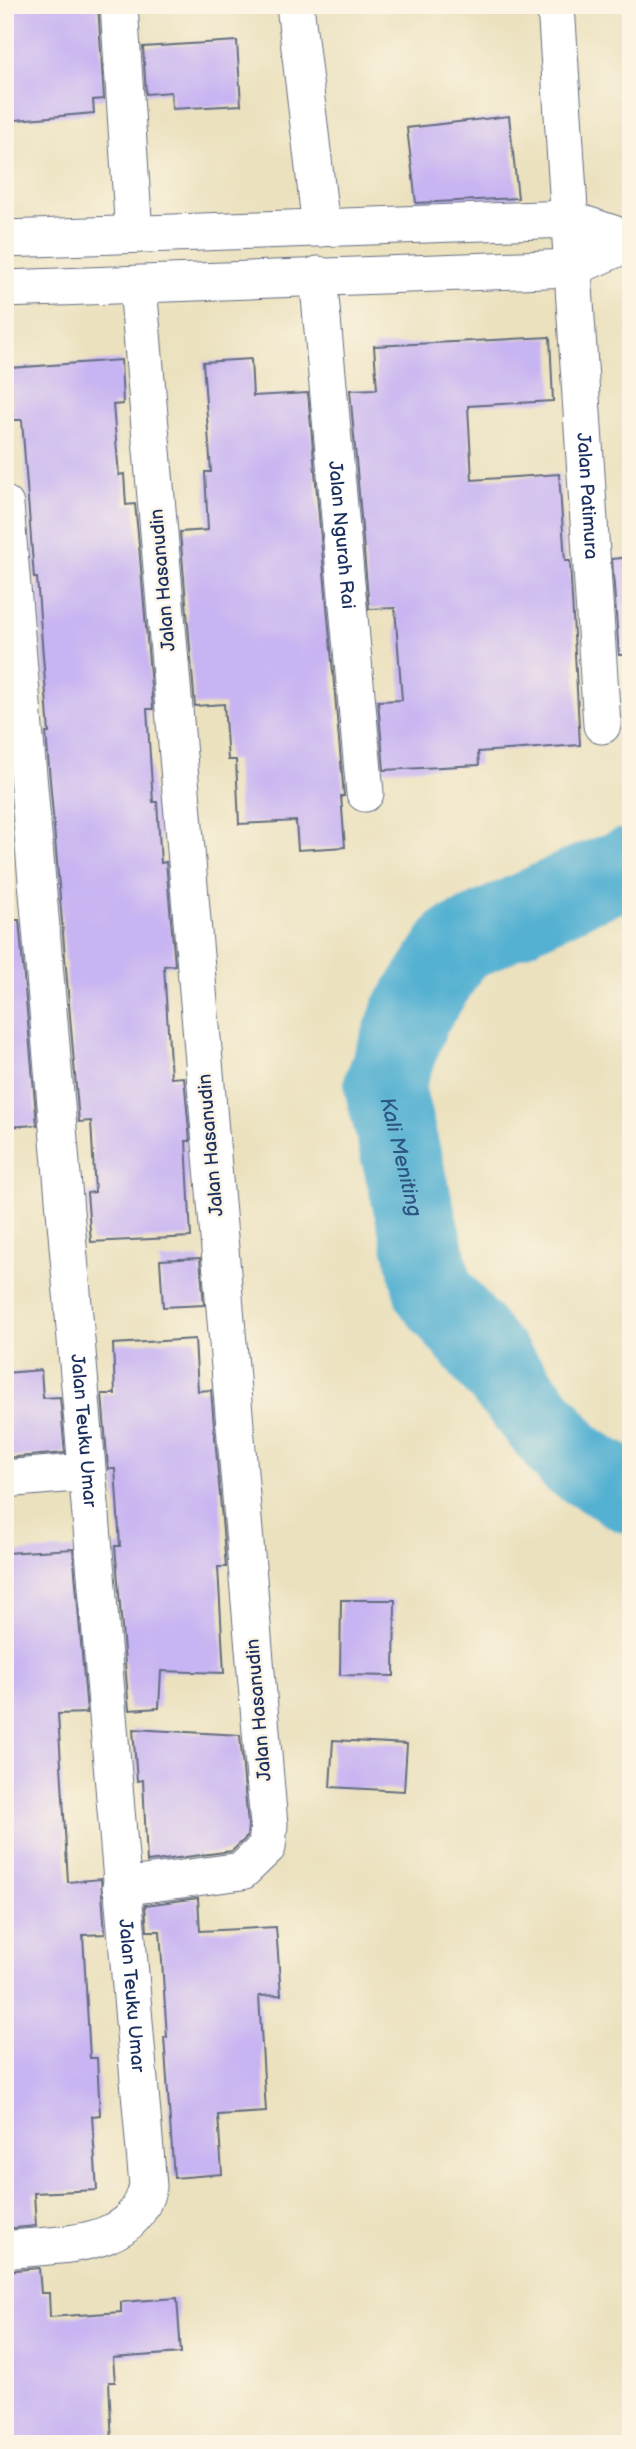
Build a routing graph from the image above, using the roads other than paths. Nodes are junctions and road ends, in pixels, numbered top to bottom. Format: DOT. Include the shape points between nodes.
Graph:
graph roads {
  1 [pos="119,5"];
  2 [pos="295,5"];
  3 [pos="556,5"];
  4 [pos="568,219"];
  5 [pos="321,228"];
  6 [pos="134,234"];
  7 [pos="5,239"];
  8 [pos="631,241"];
  9 [pos="572,268"];
  10 [pos="318,275"];
  11 [pos="138,286"];
  12 [pos="5,289"];
  13 [pos="5,505"];
  14 [pos="11,644"];
  15 [pos="602,725"];
  16 [pos="365,793"];
  17 [pos="86,1472"];
  18 [pos="5,1479"];
  19 [pos="121,1887"];
  20 [pos="5,2250"];
  1 -- 6 [label="street"];
  2 -- 5 [label="street"];
  3 -- 4 [label="street, Jalan Patimura"];
  4 -- 5 [label="street"];
  4 -- 8 [label="street"];
  4 -- 9 [label="street, Jalan Patimura"];
  5 -- 6 [label="street"];
  6 -- 7 [label="street"];
  8 -- 9 [label="street"];
  9 -- 10 [label="street"];
  9 -- 15 [label="street, Jalan Patimura"];
  10 -- 11 [label="street"];
  10 -- 16 [label="street, Jalan Ngurah Rai"];
  11 -- 12 [label="street"];
  11 -- 19 [label="street, Jalan Hasanudin" via="269,1825 267,1847 242,1871"];
  13 -- 14 [label="street, Jalan Teuku Umar"];
  14 -- 17 [label="street, Jalan Teuku Umar"];
  17 -- 18 [label="street"];
  17 -- 19 [label="street, Jalan Teuku Umar"];
  19 -- 20 [label="street, Jalan Teuku Umar" via="148,2177 144,2205 126,2227 108,2236"];
}
